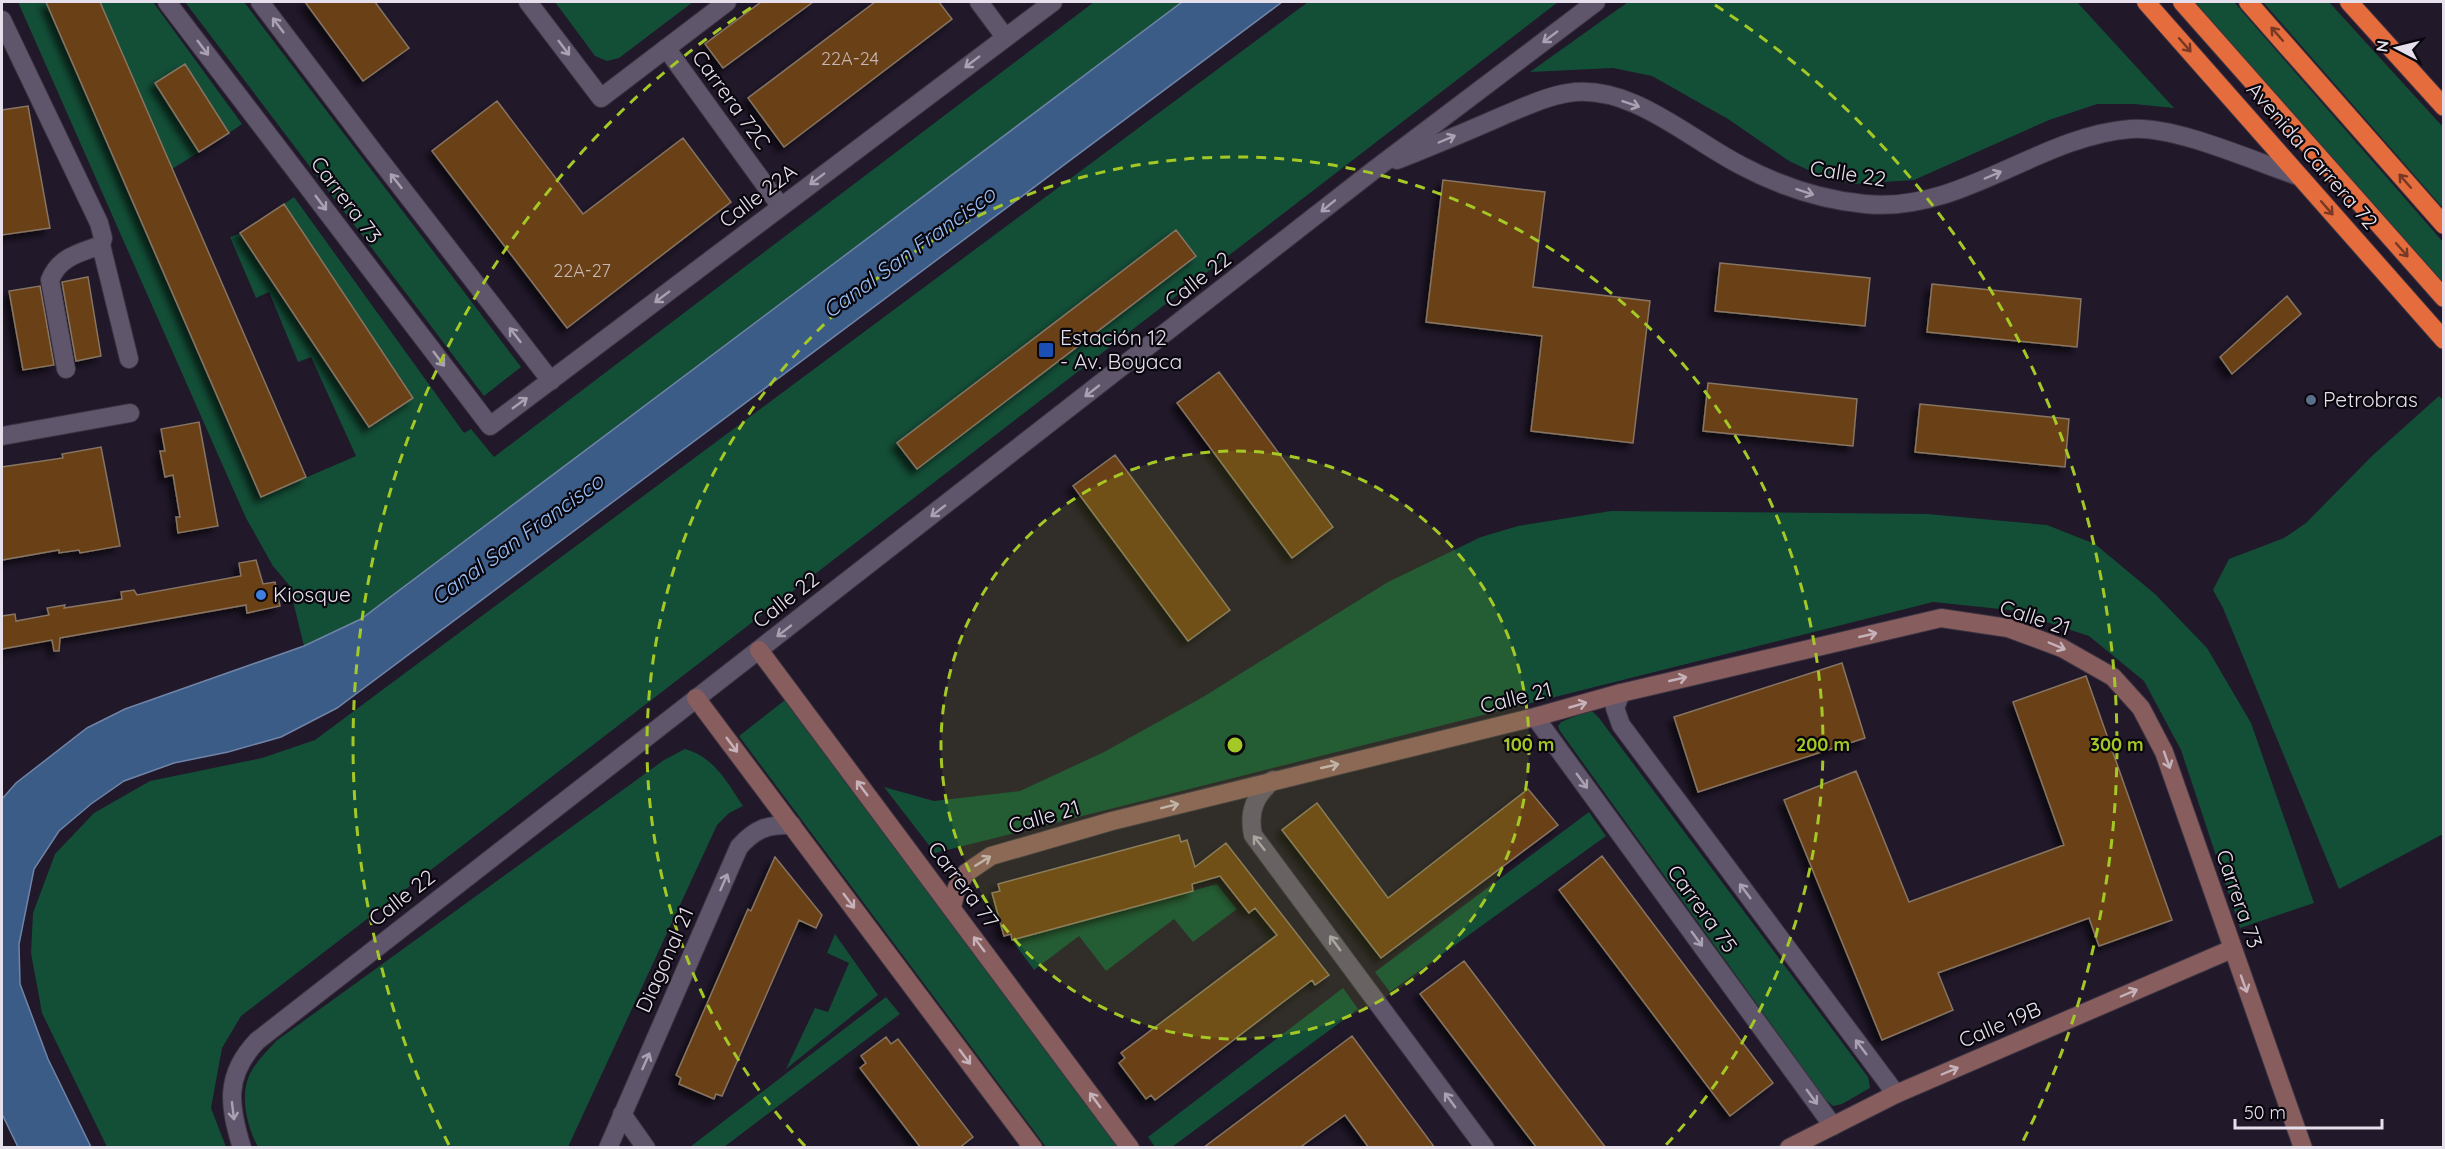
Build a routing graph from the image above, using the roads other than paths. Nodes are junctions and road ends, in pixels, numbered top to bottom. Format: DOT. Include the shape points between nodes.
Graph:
graph roads {
  1 [pos="167,2"];
  2 [pos="260,2"];
  3 [pos="528,2"];
  4 [pos="727,2"];
  5 [pos="979,2"];
  6 [pos="1053,2"];
  7 [pos="1596,2"];
  8 [pos="2146,2"];
  9 [pos="2182,2"];
  10 [pos="2248,2"];
  11 [pos="2349,2"];
  12 [pos="2,20"];
  13 [pos="1005,37"];
  14 [pos="666,48"];
  15 [pos="2444,107"];
  16 [pos="1374,170"];
  17 [pos="2298,176"];
  18 [pos="781,207"];
  19 [pos="2444,225"];
  20 [pos="101,245"];
  21 [pos="2444,298"];
  22 [pos="2444,340"];
  23 [pos="129,359"];
  24 [pos="66,369"];
  25 [pos="551,381"];
  26 [pos="130,413"];
  27 [pos="490,426"];
  28 [pos="2,436"];
  29 [pos="759,650"];
  30 [pos="2113,677"];
  31 [pos="1621,693"];
  32 [pos="696,698"];
  33 [pos="1535,717"];
  34 [pos="1273,780"];
  35 [pos="792,825"];
  36 [pos="952,907"];
  37 [pos="2232,949"];
  38 [pos="1896,1094"];
  39 [pos="622,1114"];
  40 [pos="1833,1126"];
  41 [pos="242,1148"];
  42 [pos="608,1148"];
  43 [pos="646,1148"];
  44 [pos="1032,1148"];
  45 [pos="1130,1148"];
  46 [pos="1485,1148"];
  47 [pos="1789,1148"];
  48 [pos="2303,1148"];
  1 -- 27 [label="street, Carrera 73, one-way"];
  25 -- 2 [label="street, one-way"];
  3 -- 14 [label="street, Carrera 72C, one-way" via="601,98"];
  4 -- 14 [label="street, Carrera 72C"];
  5 -- 13 [label="street"];
  6 -- 13 [label="street, Calle 22A"];
  7 -- 16 [label="street, Calle 22, one-way"];
  8 -- 17 [label="highway, Avenida Carrera 72, one-way"];
  9 -- 21 [label="highway, Avenida Carrera 72, one-way"];
  19 -- 10 [label="highway, one-way"];
  11 -- 15 [label="highway"];
  12 -- 20 [label="street" via="99,223"];
  13 -- 18 [label="street, Calle 22A, one-way"];
  14 -- 18 [label="street, Carrera 72C"];
  16 -- 17 [label="street, Calle 22, one-way" via="1542,100 1569,93 1599,93 1643,108 1741,166 1807,194 1866,204 1906,204 1940,197 2063,145 2099,133 2134,129 2168,132"];
  16 -- 29 [label="street, Calle 22, one-way"];
  17 -- 22 [label="highway, Avenida Carrera 72, one-way"];
  18 -- 25 [label="street, Calle 22A, one-way"];
  20 -- 23 [label="street"];
  20 -- 24 [label="street" via="63,259 50,280"];
  27 -- 25 [label="street, Calle 22A, one-way"];
  26 -- 28 [label="street"];
  29 -- 32 [label="street, Calle 22"];
  36 -- 29 [label="street, Carrera 77, one-way"];
  31 -- 30 [label="street, Calle 21, one-way" via="1941,618 2008,628 2062,648"];
  30 -- 37 [label="street, Carrera 73, one-way" via="2141,708 2164,752"];
  33 -- 31 [label="street, Calle 21, one-way"];
  38 -- 31 [label="street, one-way" via="1621,725 1615,708"];
  32 -- 35 [label="street, one-way"];
  32 -- 41 [label="street, Calle 22, one-way" via="257,1041 245,1053 236,1074 231,1112"];
  34 -- 33 [label="street, Calle 21, one-way"];
  33 -- 40 [label="street, Carrera 75, one-way"];
  36 -- 34 [label="street, Calle 21, one-way" via="966,873 991,856"];
  46 -- 34 [label="street, one-way" via="1253,835 1252,807"];
  39 -- 35 [label="street, Diagonal 21, one-way" via="739,847 763,827"];
  35 -- 44 [label="street, one-way"];
  45 -- 36 [label="street, Carrera 77, one-way"];
  38 -- 37 [label="street, Calle 19B, one-way"];
  37 -- 48 [label="street, Carrera 73, one-way"];
  38 -- 40 [label="street, Calle 19B"];
  39 -- 42 [label="street, Diagonal 21"];
  39 -- 43 [label="street"];
  40 -- 47 [label="street, Calle 19B"];
}
